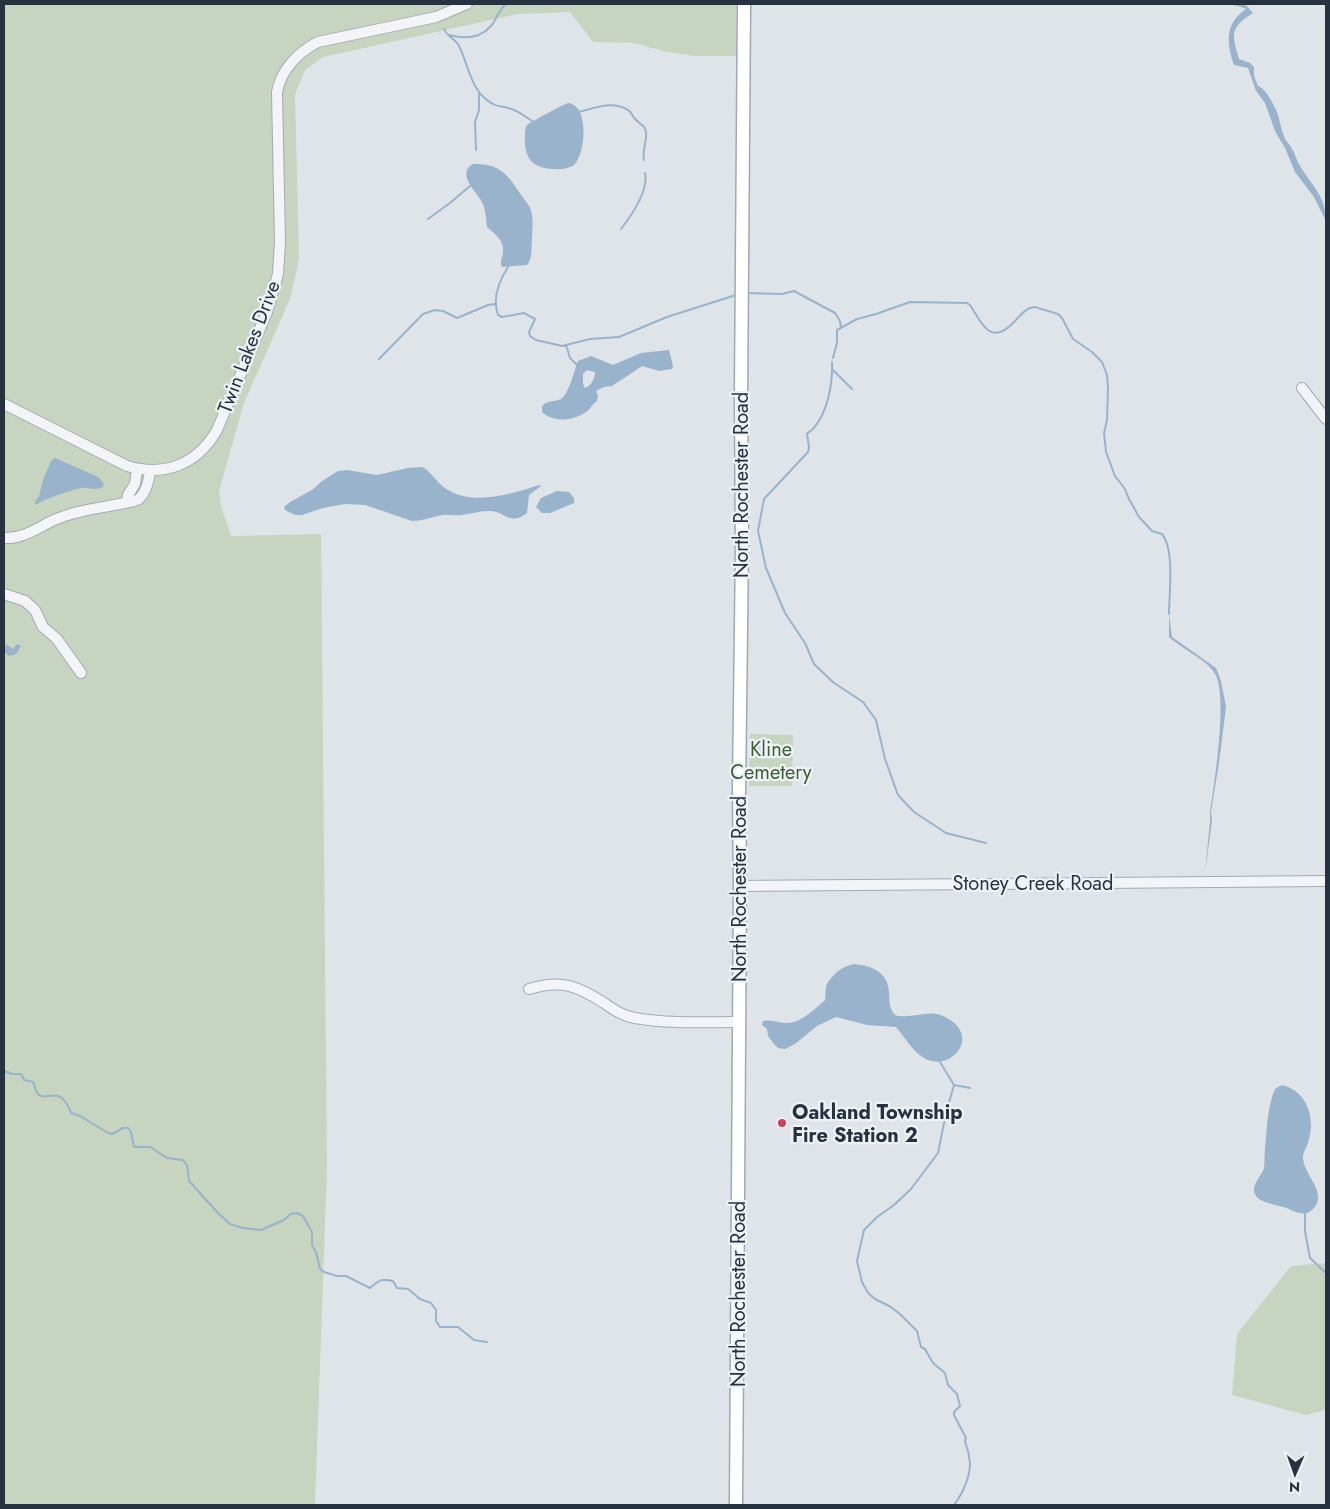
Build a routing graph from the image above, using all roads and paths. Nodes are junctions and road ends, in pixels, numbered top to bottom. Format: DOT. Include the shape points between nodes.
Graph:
graph roads {
  1 [pos="467,4"];
  2 [pos="744,4"];
  3 [pos="1302,388"];
  4 [pos="4,404"];
  5 [pos="1323,407"];
  6 [pos="1326,419"];
  7 [pos="137,469"];
  8 [pos="150,471"];
  9 [pos="127,501"];
  10 [pos="4,538"];
  11 [pos="4,594"];
  12 [pos="81,673"];
  13 [pos="1326,881"];
  14 [pos="740,886"];
  15 [pos="529,989"];
  16 [pos="739,1022"];
  17 [pos="736,1505"];
  1 -- 8 [label="street, Twin Lakes Drive" via="436,18 318,42 305,49 283,74 276,110 279,260 272,300 209,443 195,456 176,466"];
  2 -- 14 [label="main road, North Rochester Road"];
  3 -- 5 [label="street"];
  4 -- 7 [label="street, Twin Lakes Drive"];
  5 -- 6 [label="street"];
  7 -- 8 [label="street, Twin Lakes Drive"];
  7 -- 9 [label="street" via="135,484"];
  8 -- 9 [label="street" via="148,486 140,498 135,502"];
  9 -- 10 [label="street" via="56,519 21,537"];
  11 -- 12 [label="street" via="24,601 35,610 43,627 57,639"];
  13 -- 14 [label="street, Stoney Creek Road"];
  14 -- 16 [label="main road, North Rochester Road"];
  15 -- 16 [label="street" via="545,984 566,984 581,989 619,1013 635,1018"];
  16 -- 17 [label="main road, North Rochester Road"];
}
